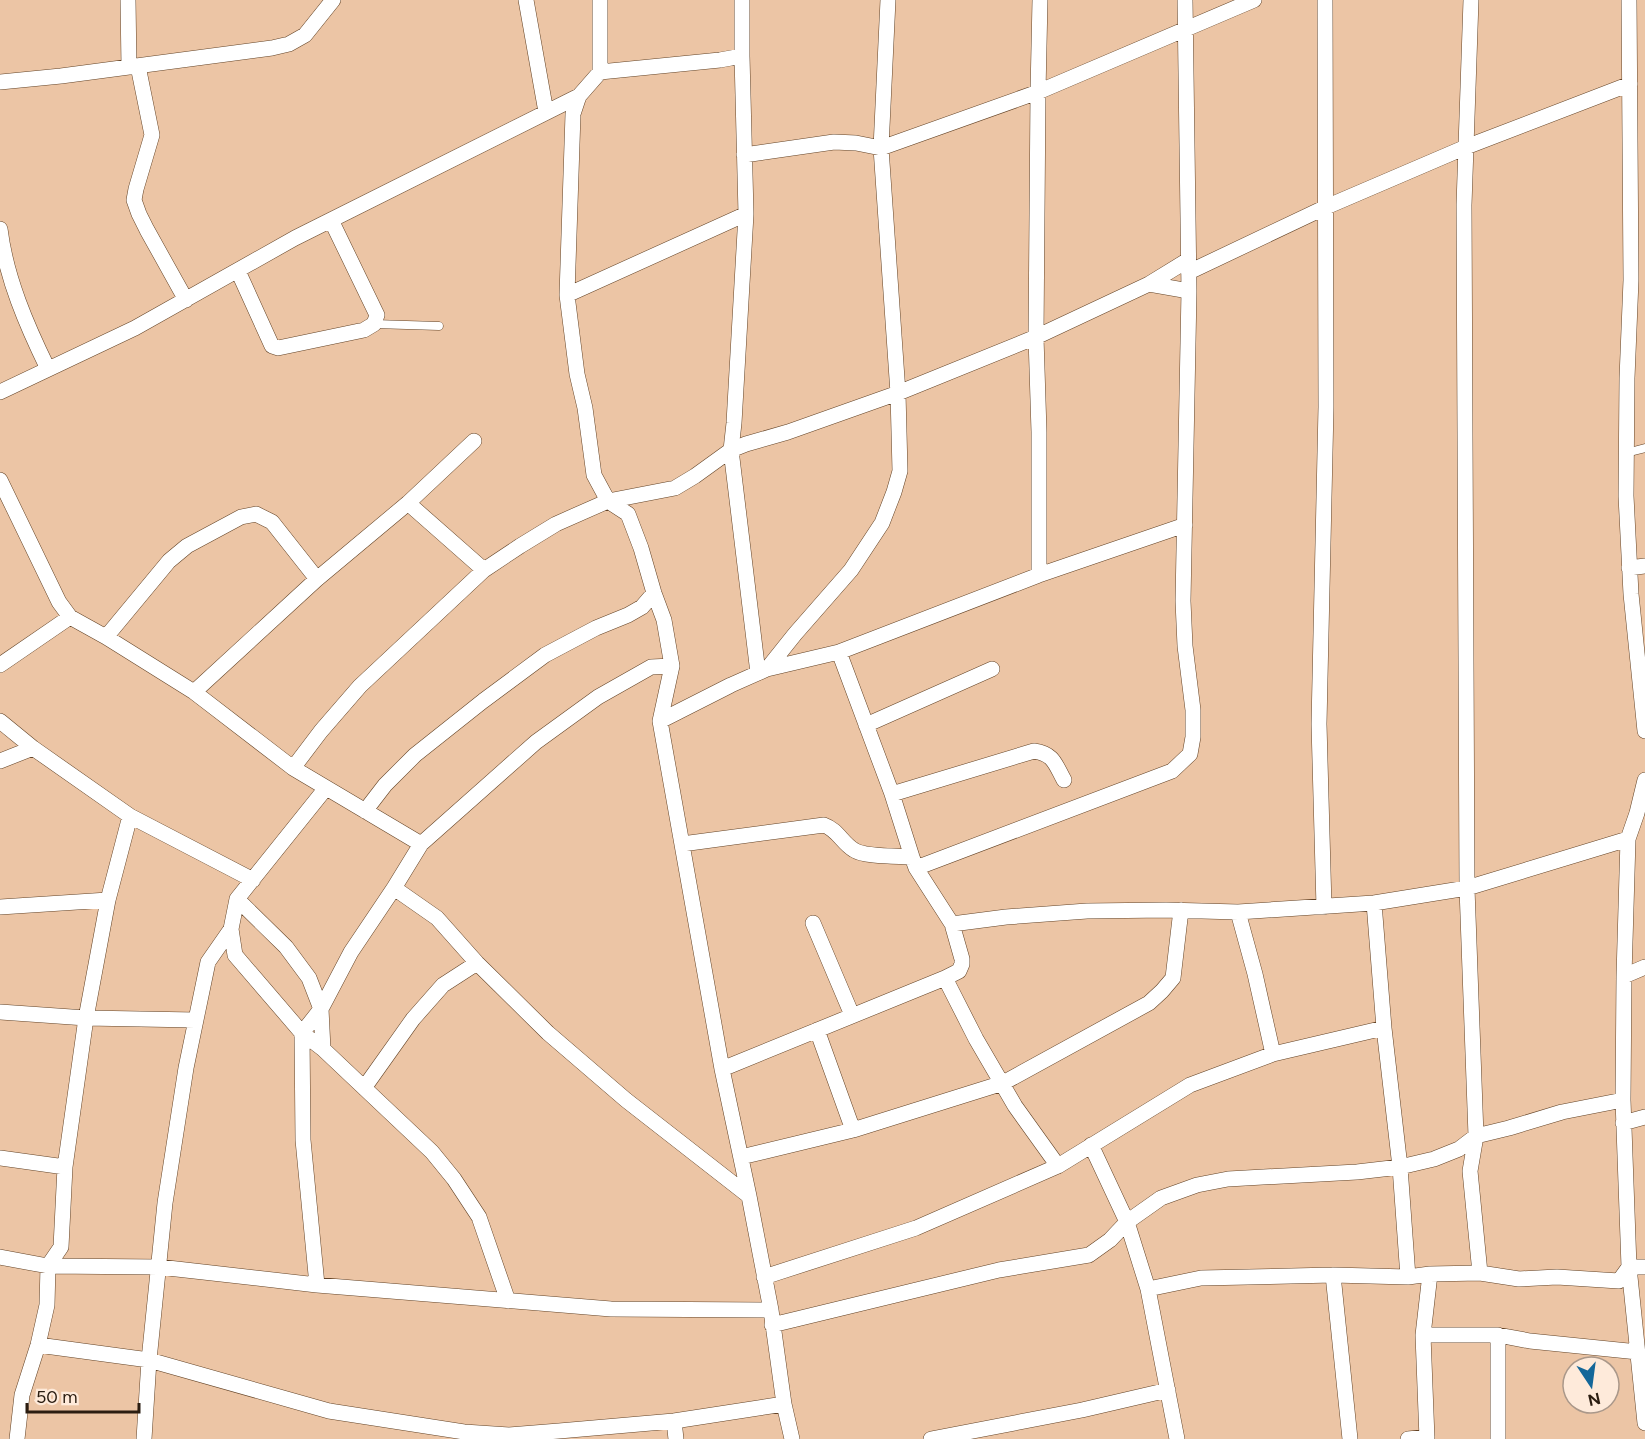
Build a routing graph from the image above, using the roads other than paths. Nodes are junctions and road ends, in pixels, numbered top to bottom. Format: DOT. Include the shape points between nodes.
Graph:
graph roads {
  1 [pos="128,0"];
  2 [pos="333,0"];
  3 [pos="526,0"];
  4 [pos="600,0"];
  5 [pos="742,0"];
  6 [pos="888,0"];
  7 [pos="1040,0"];
  8 [pos="1185,0"];
  9 [pos="1254,0"];
  10 [pos="1325,0"];
  11 [pos="1471,0"];
  12 [pos="1629,0"];
  13 [pos="1185,28"];
  14 [pos="742,56"];
  15 [pos="133,66"];
  16 [pos="600,72"];
  17 [pos="0,82"];
  18 [pos="1630,84"];
  19 [pos="1038,92"];
  20 [pos="579,96"];
  21 [pos="546,112"];
  22 [pos="1466,147"];
  23 [pos="881,148"];
  24 [pos="744,155"];
  25 [pos="1326,207"];
  26 [pos="746,214"];
  27 [pos="331,220"];
  28 [pos="0,237"];
  29 [pos="1188,266"];
  30 [pos="238,272"];
  31 [pos="1149,284"];
  32 [pos="1189,291"];
  33 [pos="567,295"];
  34 [pos="186,300"];
  35 [pos="374,324"];
  36 [pos="439,326"];
  37 [pos="1036,337"];
  38 [pos="48,369"];
  39 [pos="0,392"];
  40 [pos="898,393"];
  41 [pos="474,441"];
  42 [pos="1645,448"];
  43 [pos="731,450"];
  44 [pos="1625,453"];
  45 [pos="0,480"];
  46 [pos="608,501"];
  47 [pos="408,503"];
  48 [pos="1185,525"];
  49 [pos="1645,566"];
  50 [pos="1629,568"];
  51 [pos="484,570"];
  52 [pos="1039,574"];
  53 [pos="317,579"];
  54 [pos="654,593"];
  55 [pos="70,617"];
  56 [pos="105,636"];
  57 [pos="839,652"];
  58 [pos="0,665"];
  59 [pos="672,666"];
  60 [pos="992,669"];
  61 [pos="762,671"];
  62 [pos="1642,676"];
  63 [pos="194,692"];
  64 [pos="0,721"];
  65 [pos="660,721"];
  66 [pos="866,725"];
  67 [pos="1645,731"];
  68 [pos="33,748"];
  69 [pos="0,761"];
  70 [pos="293,768"];
  71 [pos="1064,780"];
  72 [pos="1645,780"];
  73 [pos="326,788"];
  74 [pos="892,794"];
  75 [pos="364,811"];
  76 [pos="130,816"];
  77 [pos="1628,839"];
  78 [pos="421,844"];
  79 [pos="682,844"];
  80 [pos="914,862"];
  81 [pos="253,880"];
  82 [pos="394,888"];
  83 [pos="1467,888"];
  84 [pos="237,899"];
  85 [pos="108,900"];
  86 [pos="1374,903"];
  87 [pos="0,907"];
  88 [pos="1324,907"];
  89 [pos="1181,910"];
  90 [pos="1238,912"];
  91 [pos="813,923"];
  92 [pos="952,924"];
  93 [pos="231,929"];
  94 [pos="477,963"];
  95 [pos="1645,967"];
  96 [pos="1624,976"];
  97 [pos="945,978"];
  98 [pos="321,1009"];
  99 [pos="0,1012"];
  100 [pos="852,1015"];
  101 [pos="86,1018"];
  102 [pos="195,1020"];
  103 [pos="1384,1028"];
  104 [pos="817,1030"];
  105 [pos="302,1033"];
  106 [pos="323,1049"];
  107 [pos="1273,1054"];
  108 [pos="722,1069"];
  109 [pos="1003,1083"];
  110 [pos="364,1088"];
  111 [pos="1623,1100"];
  112 [pos="1645,1117"];
  113 [pos="1623,1123"];
  114 [pos="852,1130"];
  115 [pos="1476,1137"];
  116 [pos="1091,1145"];
  117 [pos="741,1156"];
  118 [pos="0,1158"];
  119 [pos="1058,1166"];
  120 [pos="65,1167"];
  121 [pos="1400,1167"];
  122 [pos="749,1196"];
  123 [pos="1127,1222"];
  124 [pos="0,1257"];
  125 [pos="48,1266"];
  126 [pos="159,1267"];
  127 [pos="1645,1267"];
  128 [pos="1629,1268"];
  129 [pos="1480,1273"];
  130 [pos="1430,1274"];
  131 [pos="1334,1275"];
  132 [pos="764,1277"];
  133 [pos="1408,1277"];
  134 [pos="317,1285"];
  135 [pos="1148,1289"];
  136 [pos="508,1301"];
  137 [pos="771,1318"];
  138 [pos="1423,1335"];
  139 [pos="1498,1335"];
  140 [pos="38,1345"];
  141 [pos="1638,1352"];
  142 [pos="149,1360"];
  143 [pos="1168,1390"];
  144 [pos="784,1404"];
  145 [pos="674,1421"];
  146 [pos="1645,1423"];
  147 [pos="464,1436"];
  148 [pos="1427,1438"];
  149 [pos="17,1439"];
  150 [pos="144,1439"];
  151 [pos="676,1439"];
  152 [pos="792,1439"];
  153 [pos="931,1439"];
  154 [pos="1177,1439"];
  155 [pos="1350,1439"];
  156 [pos="1408,1439"];
  157 [pos="1498,1439"];
  1 -- 15 [label="street"];
  2 -- 15 [label="street" via="305,35 290,44"];
  3 -- 21 [label="street"];
  4 -- 16 [label="street"];
  5 -- 14 [label="street"];
  6 -- 23 [label="street"];
  7 -- 19 [label="street"];
  8 -- 13 [label="street"];
  9 -- 13 [label="street"];
  10 -- 25 [label="street"];
  11 -- 22 [label="street"];
  12 -- 18 [label="street"];
  13 -- 19 [label="street"];
  13 -- 29 [label="street"];
  14 -- 16 [label="street"];
  14 -- 24 [label="street"];
  15 -- 17 [label="street"];
  15 -- 34 [label="street" via="152,135 134,200"];
  16 -- 20 [label="street"];
  18 -- 22 [label="street"];
  18 -- 44 [label="street" via="1631,280"];
  19 -- 23 [label="street"];
  19 -- 37 [label="street"];
  20 -- 21 [label="street"];
  20 -- 33 [label="street" via="573,114"];
  21 -- 27 [label="street"];
  22 -- 25 [label="street"];
  22 -- 83 [label="street"];
  23 -- 24 [label="street" via="834,142"];
  23 -- 40 [label="street"];
  24 -- 26 [label="street"];
  25 -- 29 [label="street"];
  25 -- 88 [label="street" via="1319,724"];
  26 -- 33 [label="street"];
  26 -- 43 [label="street"];
  27 -- 30 [label="street"];
  27 -- 35 [label="street" via="374,307"];
  28 -- 38 [label="street" via="15,289"];
  29 -- 31 [label="street"];
  29 -- 32 [label="street"];
  30 -- 34 [label="street"];
  30 -- 35 [label="street" via="272,346 364,330"];
  31 -- 32 [label="street"];
  31 -- 37 [label="street"];
  32 -- 48 [label="street"];
  33 -- 46 [label="street" via="594,474"];
  34 -- 38 [label="street"];
  35 -- 36 [label="lane"];
  37 -- 40 [label="street"];
  37 -- 52 [label="street"];
  38 -- 39 [label="street"];
  40 -- 43 [label="street"];
  40 -- 61 [label="street" via="900,471 882,523 851,570"];
  41 -- 47 [label="street"];
  42 -- 44 [label="lane"];
  43 -- 46 [label="street" via="675,488"];
  43 -- 61 [label="street"];
  44 -- 50 [label="street"];
  45 -- 55 [label="street"];
  46 -- 51 [label="street" via="556,524"];
  46 -- 54 [label="street" via="628,514"];
  47 -- 51 [label="street"];
  47 -- 53 [label="street"];
  48 -- 52 [label="street"];
  48 -- 80 [label="street" via="1185,646 1193,711 1190,754 1172,771"];
  49 -- 50 [label="street"];
  50 -- 62 [label="street"];
  51 -- 70 [label="street" via="360,686"];
  52 -- 57 [label="street"];
  53 -- 56 [label="street" via="272,522 255,514 241,517 187,546 169,561"];
  53 -- 63 [label="street"];
  54 -- 59 [label="street" via="664,620"];
  54 -- 75 [label="street" via="628,615 596,627 545,655 483,701 415,755"];
  55 -- 56 [label="street"];
  55 -- 58 [label="street"];
  56 -- 63 [label="street"];
  57 -- 61 [label="street"];
  57 -- 66 [label="street"];
  59 -- 65 [label="street"];
  59 -- 78 [label="street" via="651,667 598,697 536,742"];
  60 -- 66 [label="street"];
  61 -- 65 [label="street"];
  62 -- 67 [label="street"];
  63 -- 70 [label="street"];
  64 -- 68 [label="street"];
  65 -- 79 [label="street"];
  66 -- 74 [label="street"];
  68 -- 69 [label="street"];
  68 -- 76 [label="street"];
  70 -- 73 [label="street"];
  71 -- 74 [label="street" via="1052,757 1034,751"];
  72 -- 77 [label="street"];
  73 -- 75 [label="street"];
  73 -- 81 [label="street"];
  74 -- 80 [label="street"];
  75 -- 78 [label="street"];
  76 -- 81 [label="street"];
  76 -- 85 [label="street"];
  77 -- 83 [label="street"];
  77 -- 96 [label="street"];
  78 -- 82 [label="street"];
  79 -- 80 [label="street" via="824,825 854,850"];
  79 -- 108 [label="street"];
  80 -- 92 [label="street"];
  81 -- 84 [label="street"];
  82 -- 94 [label="street" via="437,918"];
  82 -- 98 [label="street" via="351,952"];
  83 -- 86 [label="street"];
  83 -- 115 [label="street"];
  84 -- 93 [label="street"];
  84 -- 98 [label="street" via="298,962"];
  85 -- 87 [label="street"];
  85 -- 101 [label="street"];
  86 -- 88 [label="street"];
  86 -- 103 [label="street"];
  88 -- 90 [label="street"];
  89 -- 90 [label="street"];
  89 -- 92 [label="street" via="1087,911"];
  89 -- 109 [label="street" via="1173,978 1162,991 1149,1003"];
  90 -- 107 [label="street"];
  91 -- 100 [label="street"];
  92 -- 97 [label="street" via="962,964 959,971"];
  93 -- 102 [label="street" via="208,962"];
  93 -- 105 [label="street" via="235,955"];
  94 -- 110 [label="street" via="443,985 413,1019"];
  94 -- 122 [label="street" via="548,1033"];
  95 -- 96 [label="street"];
  96 -- 111 [label="street"];
  97 -- 100 [label="street"];
  97 -- 109 [label="street"];
  98 -- 105 [label="street"];
  98 -- 106 [label="street"];
  99 -- 101 [label="street"];
  100 -- 104 [label="street"];
  101 -- 102 [label="street"];
  101 -- 120 [label="street"];
  102 -- 126 [label="street" via="165,1203"];
  103 -- 107 [label="street"];
  103 -- 121 [label="street"];
  104 -- 108 [label="street"];
  104 -- 114 [label="street"];
  105 -- 106 [label="street"];
  105 -- 134 [label="street" via="303,1140"];
  106 -- 110 [label="street"];
  107 -- 116 [label="street" via="1190,1085"];
  108 -- 117 [label="street"];
  109 -- 114 [label="street"];
  109 -- 119 [label="street"];
  110 -- 136 [label="street" via="432,1152 454,1179 479,1217"];
  111 -- 113 [label="street"];
  111 -- 115 [label="street" via="1562,1112"];
  112 -- 113 [label="street"];
  113 -- 128 [label="street"];
  114 -- 117 [label="street"];
  115 -- 121 [label="street" via="1451,1153"];
  115 -- 129 [label="street" via="1470,1171"];
  116 -- 119 [label="street"];
  116 -- 123 [label="street"];
  117 -- 122 [label="street"];
  118 -- 120 [label="street"];
  119 -- 132 [label="street" via="916,1228"];
  120 -- 125 [label="street" via="61,1247"];
  121 -- 123 [label="street" via="1228,1179 1197,1185 1161,1198"];
  121 -- 133 [label="street"];
  122 -- 132 [label="street"];
  123 -- 135 [label="street"];
  123 -- 137 [label="street" via="1089,1255"];
  124 -- 125 [label="street"];
  125 -- 126 [label="street"];
  125 -- 140 [label="street" via="47,1305"];
  126 -- 134 [label="street"];
  126 -- 142 [label="street"];
  127 -- 128 [label="street"];
  128 -- 129 [label="street" via="1619,1281 1519,1279"];
  128 -- 141 [label="street"];
  129 -- 130 [label="street"];
  130 -- 133 [label="street"];
  130 -- 138 [label="street"];
  131 -- 133 [label="street"];
  131 -- 135 [label="street" via="1201,1278"];
  131 -- 155 [label="street"];
  132 -- 137 [label="street"];
  134 -- 136 [label="street"];
  135 -- 143 [label="street"];
  136 -- 137 [label="street"];
  137 -- 144 [label="street"];
  138 -- 139 [label="street"];
  138 -- 148 [label="street"];
  139 -- 141 [label="street"];
  139 -- 157 [label="street"];
  140 -- 142 [label="street"];
  140 -- 149 [label="street" via="22,1395"];
  141 -- 146 [label="street"];
  142 -- 147 [label="street" via="329,1411"];
  142 -- 150 [label="street"];
  143 -- 153 [label="street"];
  143 -- 154 [label="street"];
  144 -- 145 [label="street"];
  144 -- 152 [label="street"];
  145 -- 147 [label="street"];
  145 -- 151 [label="street"];
  148 -- 156 [label="street"];
}
